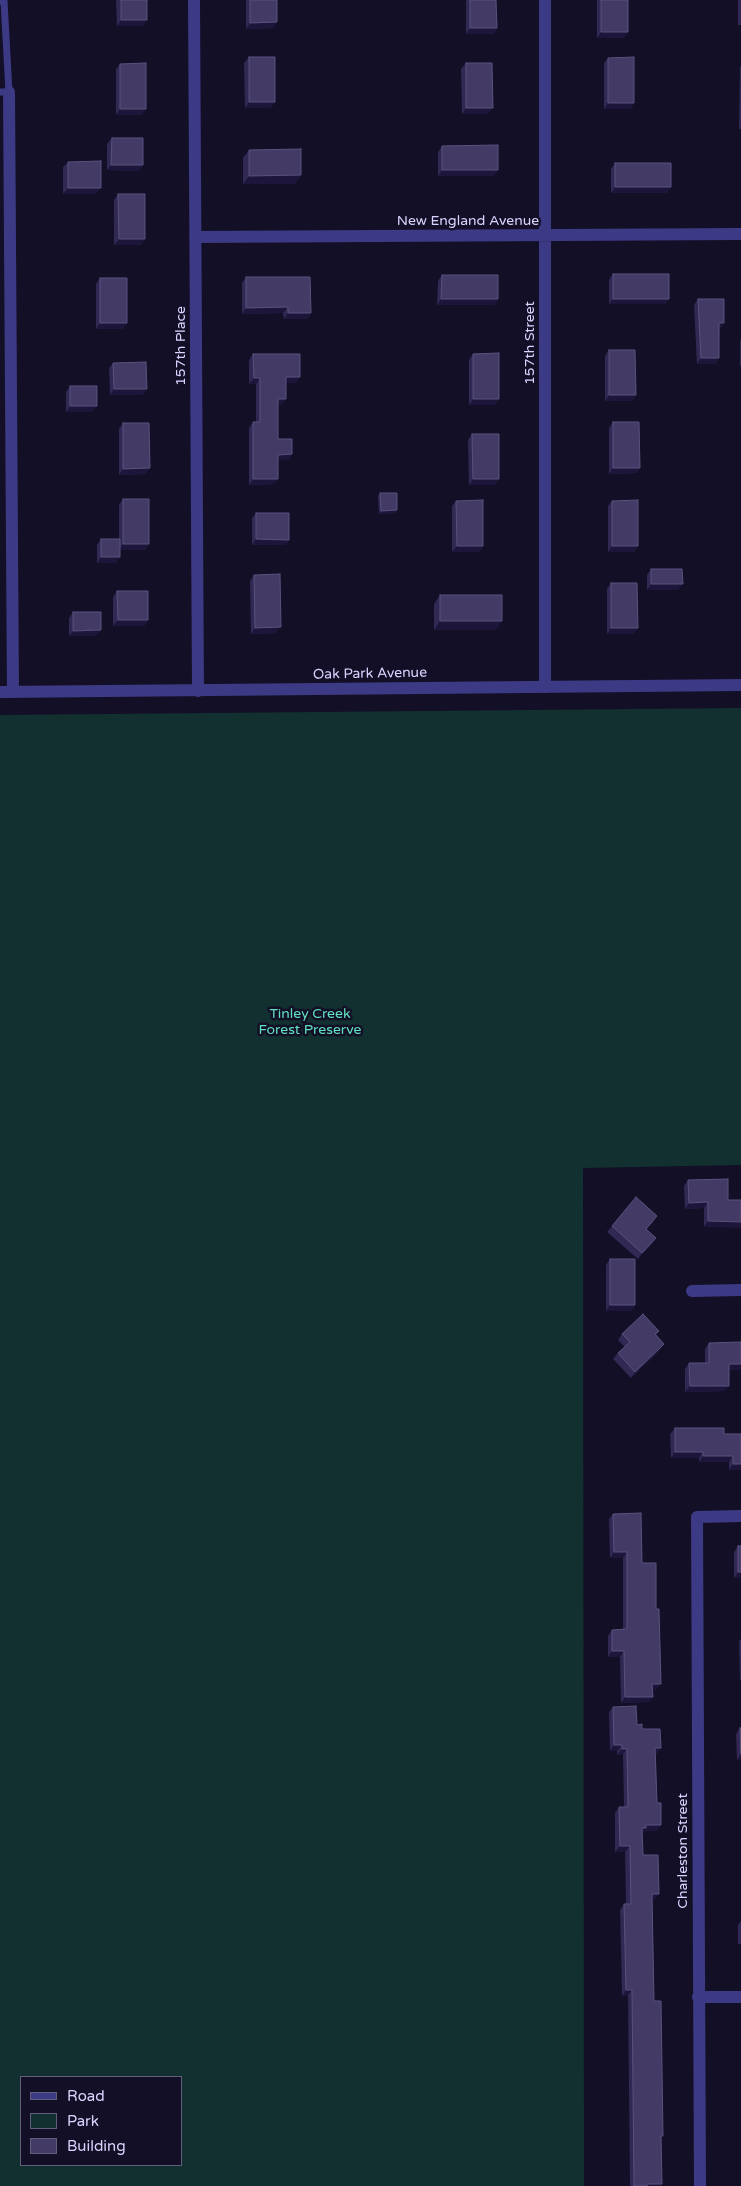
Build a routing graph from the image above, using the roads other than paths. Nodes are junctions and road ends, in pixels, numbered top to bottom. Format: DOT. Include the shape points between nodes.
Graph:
graph roads {
  1 [pos="194,0"];
  2 [pos="545,0"];
  3 [pos="2,1"];
  4 [pos="3,49"];
  5 [pos="5,92"];
  6 [pos="741,234"];
  7 [pos="545,235"];
  8 [pos="195,237"];
  9 [pos="5,372"];
  10 [pos="741,685"];
  11 [pos="545,687"];
  12 [pos="198,691"];
  13 [pos="6,692"];
  14 [pos="741,1290"];
  15 [pos="692,1291"];
  16 [pos="741,1516"];
  17 [pos="698,1997"];
  18 [pos="741,1997"];
  19 [pos="700,2186"];
  1 -- 8 [label="street, 157th Place"];
  2 -- 7 [label="street, 157th Street"];
  3 -- 4 [label="lane"];
  4 -- 5 [label="lane"];
  5 -- 9 [label="street"];
  6 -- 7 [label="street, New England Avenue"];
  7 -- 8 [label="street, New England Avenue"];
  7 -- 11 [label="street, 157th Street"];
  8 -- 12 [label="street, 157th Place"];
  9 -- 13 [label="street"];
  10 -- 11 [label="street, Oak Park Avenue"];
  11 -- 12 [label="street, Oak Park Avenue"];
  12 -- 13 [label="street, Oak Park Avenue"];
  14 -- 15 [label="street"];
  16 -- 17 [label="street, Charleston Street" via="697,1517"];
  17 -- 18 [label="street"];
  17 -- 19 [label="street, Charleston Street"];
}
